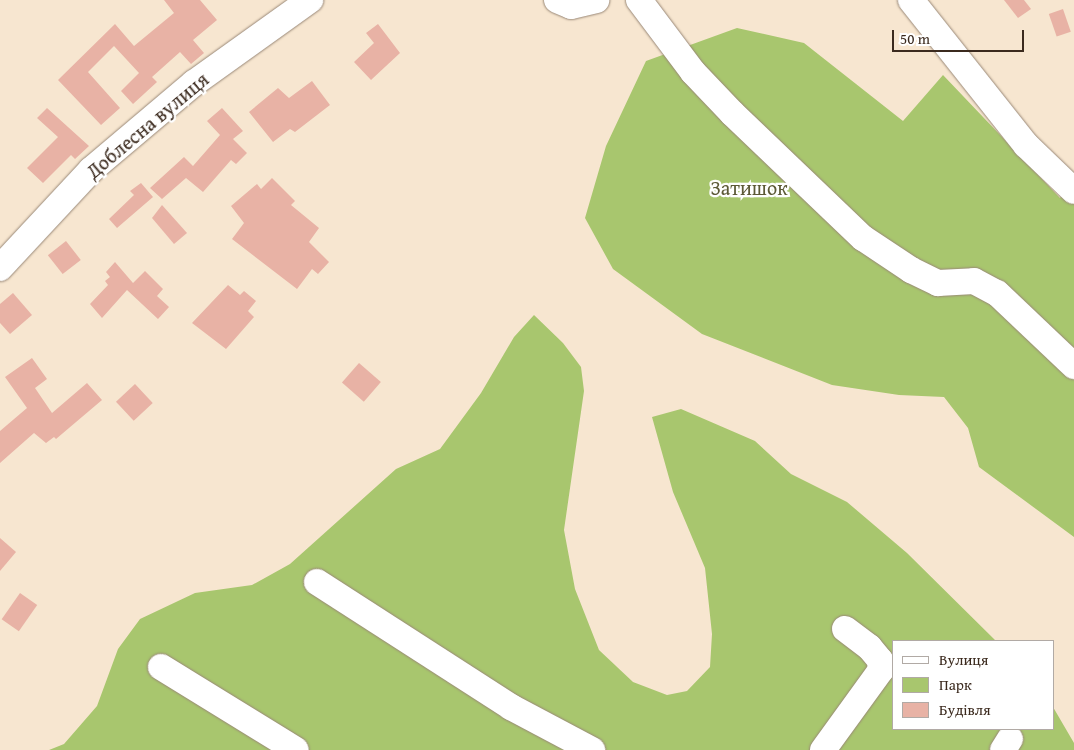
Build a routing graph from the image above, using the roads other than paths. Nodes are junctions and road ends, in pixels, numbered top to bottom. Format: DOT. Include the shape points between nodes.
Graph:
graph roads {
  1 [pos="310,0"];
  2 [pos="557,0"];
  3 [pos="596,0"];
  4 [pos="639,0"];
  5 [pos="911,0"];
  6 [pos="1074,191"];
  7 [pos="0,268"];
  8 [pos="1074,366"];
  9 [pos="317,582"];
  10 [pos="845,629"];
  11 [pos="161,668"];
  12 [pos="296,750"];
  13 [pos="592,750"];
  14 [pos="823,750"];
  1 -- 7 [label="street, Доблесна вулиця" via="194,83 91,170"];
  2 -- 3 [label="street" via="572,6"];
  4 -- 8 [label="street" via="693,72 863,238 938,284 974,281 997,293"];
  5 -- 6 [label="street" via="1026,145"];
  9 -- 13 [label="street" via="511,707"];
  10 -- 14 [label="street" via="870,647 880,660 881,670"];
  11 -- 12 [label="street"];
}
